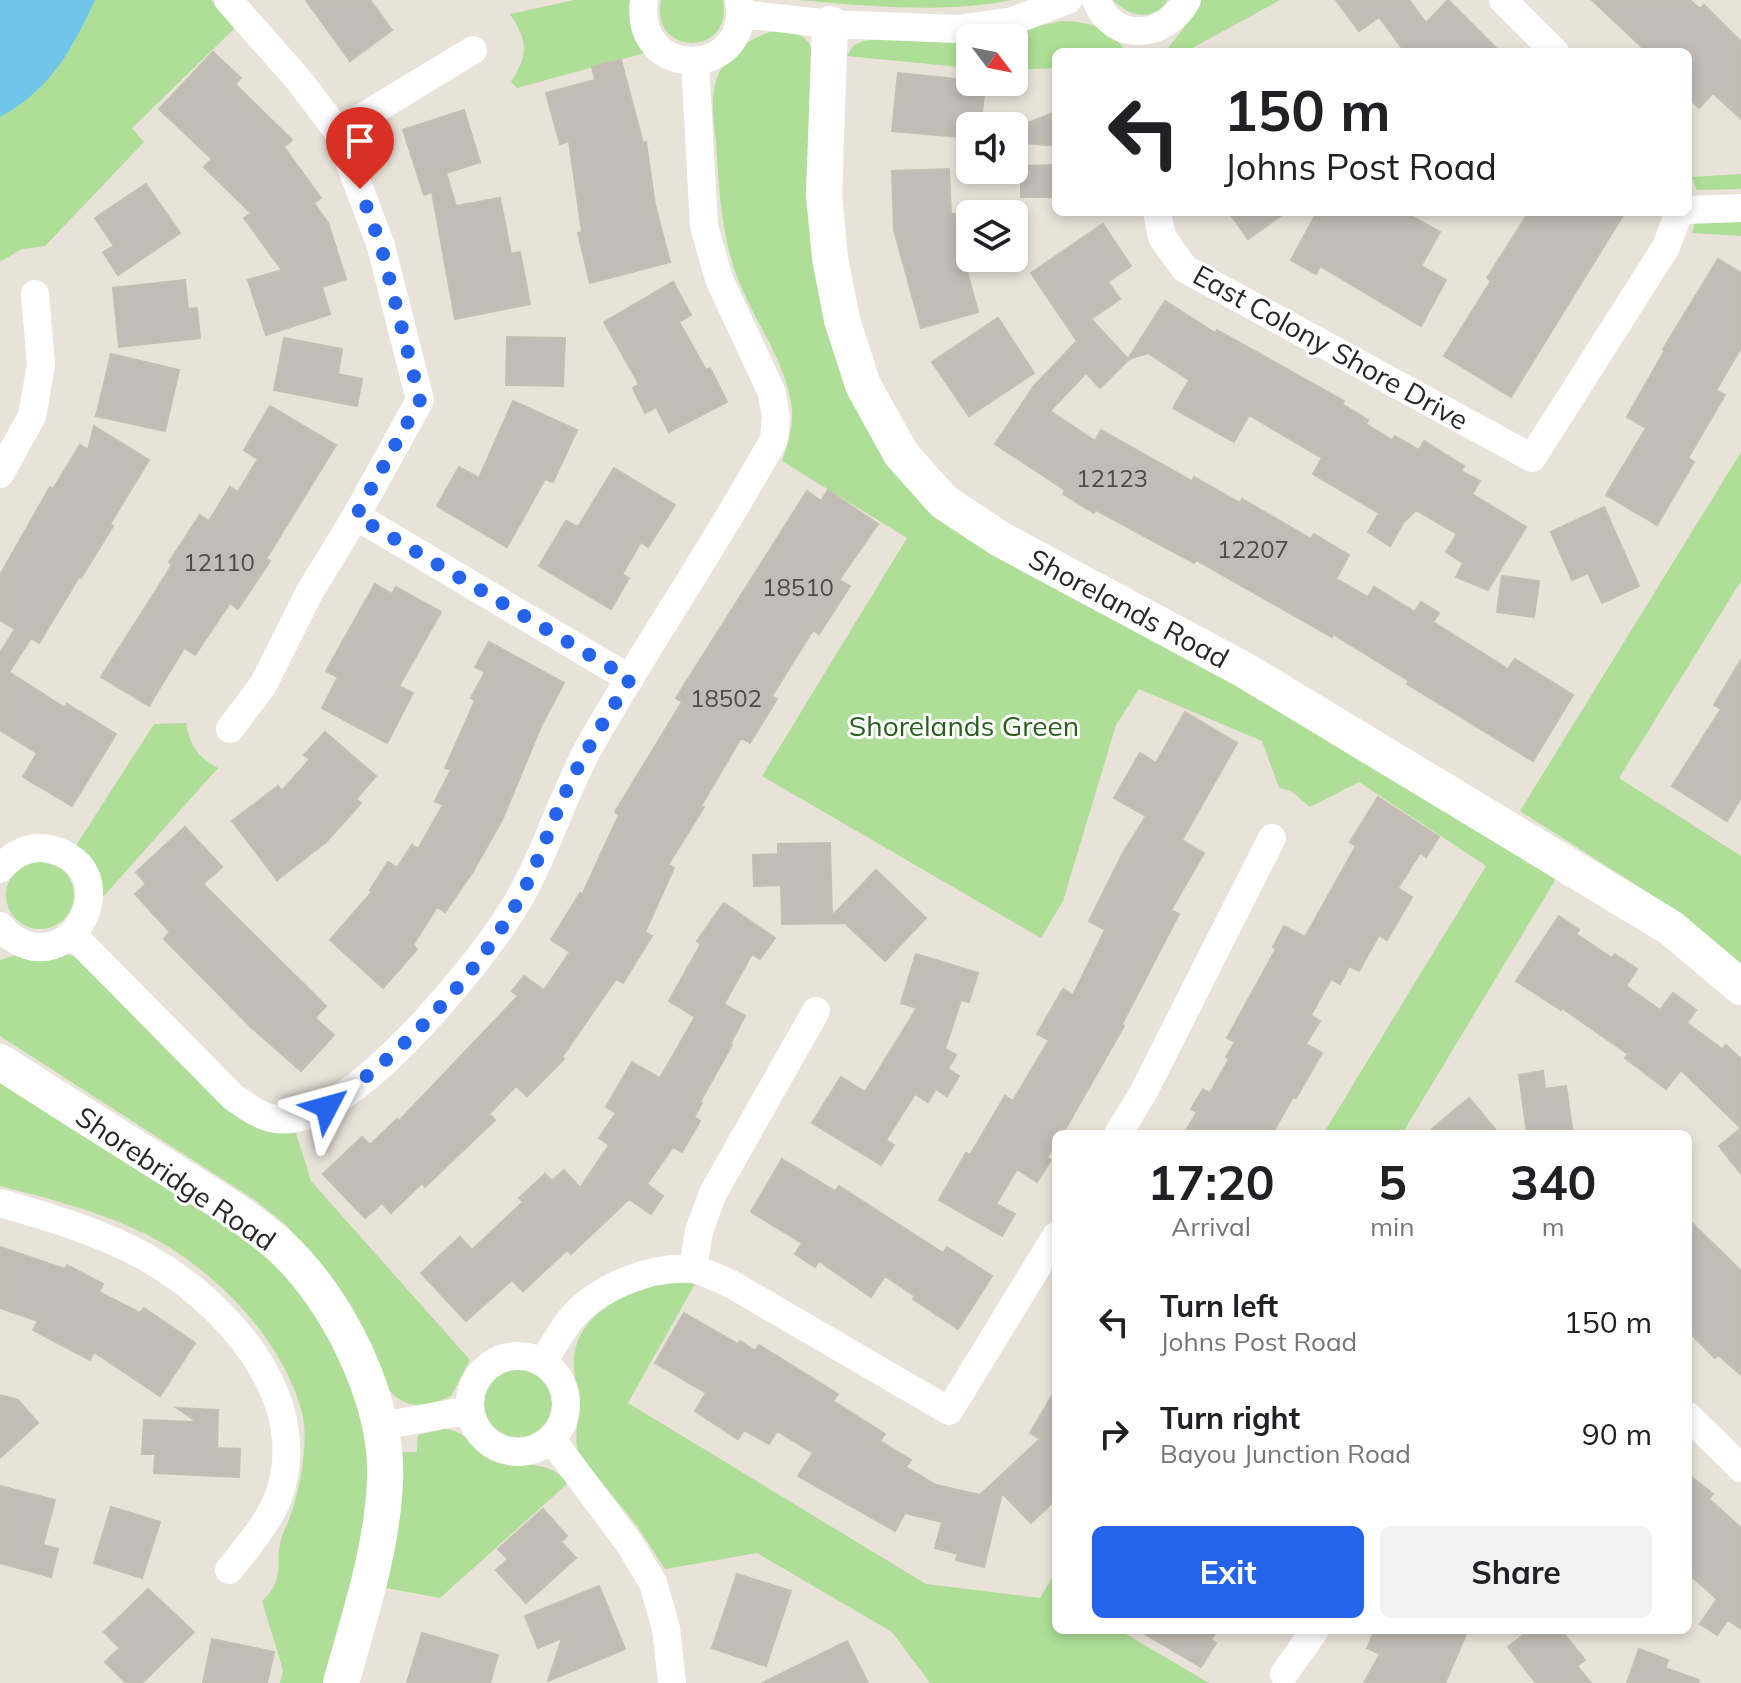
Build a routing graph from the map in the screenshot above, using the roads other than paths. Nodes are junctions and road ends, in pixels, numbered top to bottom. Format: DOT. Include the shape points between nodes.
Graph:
graph roads {
  1 [pos="228,0"];
  2 [pos="644,0"];
  3 [pos="1068,0"];
  4 [pos="1096,0"];
  5 [pos="1187,0"];
  6 [pos="1503,0"];
  7 [pos="740,7"];
  8 [pos="830,24"];
  9 [pos="1149,42"];
  10 [pos="1551,48"];
  11 [pos="473,50"];
  12 [pos="695,62"];
  13 [pos="338,132"];
  14 [pos="1741,208"];
  15 [pos="1692,210"];
  16 [pos="1158,216"];
  17 [pos="1678,216"];
  18 [pos="35,294"];
  19 [pos="0,474"];
  20 [pos="356,516"];
  21 [pos="630,679"];
  22 [pos="230,729"];
  23 [pos="1272,838"];
  24 [pos="1,865"];
  25 [pos="0,928"];
  26 [pos="73,935"];
  27 [pos="1741,987"];
  28 [pos="816,1011"];
  29 [pos="0,1062"];
  30 [pos="1120,1130"];
  31 [pos="0,1203"];
  32 [pos="1052,1243"];
  33 [pos="693,1269"];
  34 [pos="543,1362"];
  35 [pos="470,1410"];
  36 [pos="1692,1420"];
  37 [pos="381,1426"];
  38 [pos="552,1440"];
  39 [pos="1741,1468"];
  40 [pos="229,1570"];
  41 [pos="1312,1634"];
  42 [pos="1284,1674"];
  43 [pos="341,1683"];
  44 [pos="672,1683"];
  1 -- 13 [label="street"];
  2 -- 12 [label="street" via="643,21 651,40 665,54"];
  3 -- 8 [label="street" via="1013,21 958,29"];
  4 -- 9 [label="street" via="1114,24"];
  5 -- 9 [label="street"];
  6 -- 10 [label="street"];
  7 -- 8 [label="street"];
  7 -- 12 [label="street" via="737,32 726,48"];
  8 -- 27 [label="street, Shorelands Road" via="824,195 842,320 863,385 901,454 944,502 1000,539 1246,671 1671,928"];
  11 -- 13 [label="street"];
  12 -- 21 [label="street" via="704,226 719,279 772,393 774,439"];
  13 -- 20 [label="street" via="381,246 420,400"];
  14 -- 15 [label="street"];
  16 -- 17 [label="street, East Colony Shore Drive" via="1162,237 1185,269 1532,458 1666,247"];
  18 -- 19 [label="street" via="41,365 32,416"];
  20 -- 21 [label="street"];
  20 -- 22 [label="street" via="309,593 263,685"];
  21 -- 26 [label="street" via="564,795 514,908 488,945 448,998 398,1049 327,1107 277,1120 233,1097"];
  23 -- 30 [label="street"];
  24 -- 26 [label="street" via="26,850 45,848 77,864 87,881 89,903"];
  25 -- 26 [label="street" via="33,947 54,945"];
  28 -- 33 [label="street" via="713,1193"];
  29 -- 37 [label="street, Shorebridge Road" via="242,1216 280,1246 340,1324 364,1371"];
  31 -- 40 [label="street" via="100,1235 145,1257 224,1318 269,1378 286,1434 279,1495 266,1522"];
  32 -- 33 [label="street" via="949,1411 731,1284"];
  33 -- 34 [label="street" via="655,1271 590,1300"];
  34 -- 35 [label="street" via="509,1356 493,1363 478,1377"];
  34 -- 38 [label="street" via="566,1392 567,1410"];
  35 -- 37 [label="street"];
  35 -- 38 [label="street" via="476,1429 493,1446 511,1453 531,1451"];
  36 -- 39 [label="street"];
  37 -- 43 [label="street, Shorebridge Road" via="386,1480 379,1530"];
  38 -- 44 [label="street" via="653,1583 666,1628"];
  41 -- 42 [label="street"];
}
